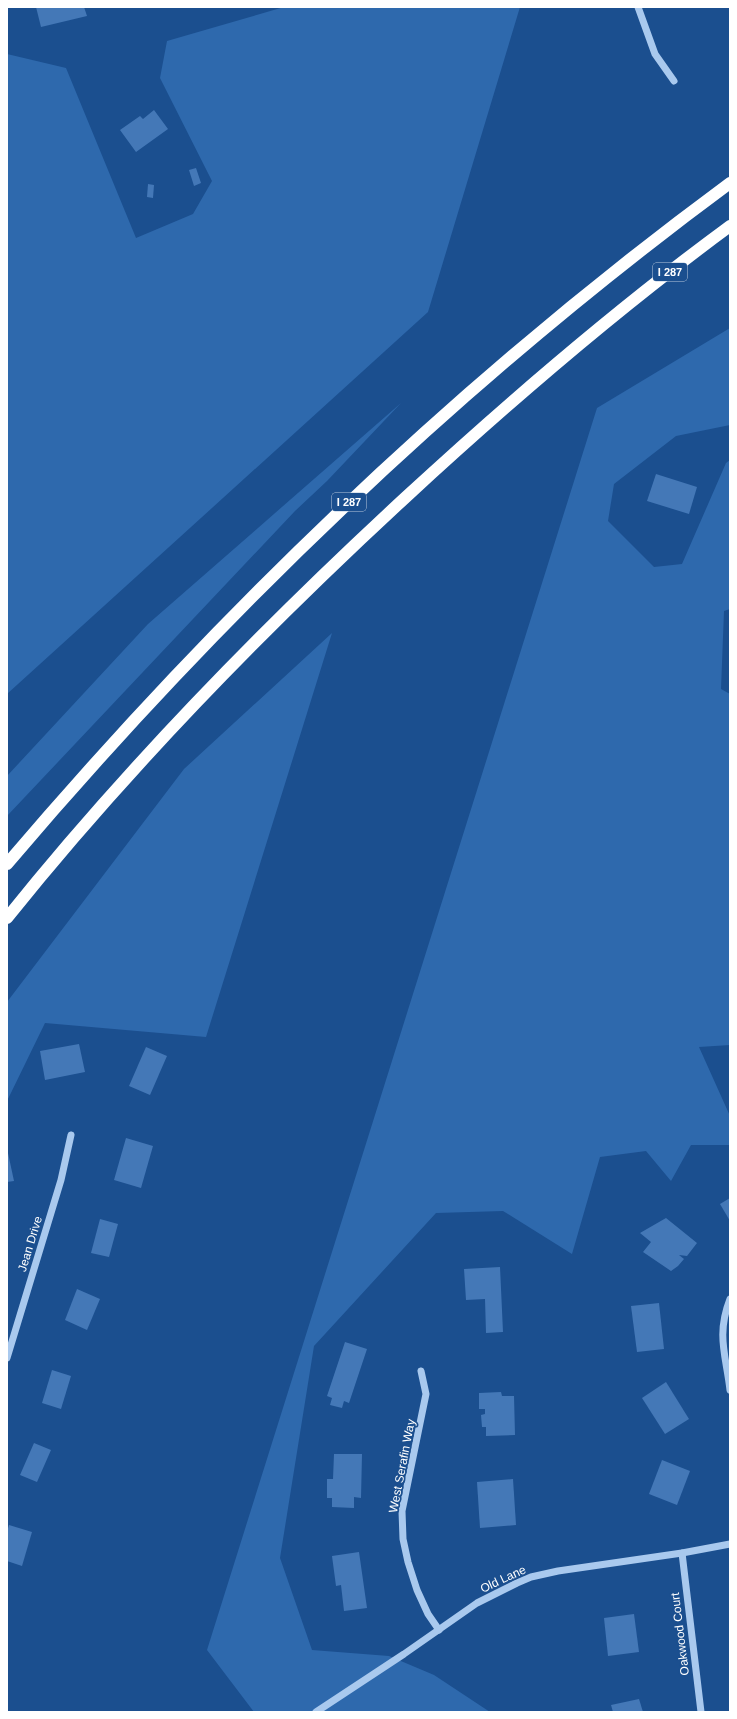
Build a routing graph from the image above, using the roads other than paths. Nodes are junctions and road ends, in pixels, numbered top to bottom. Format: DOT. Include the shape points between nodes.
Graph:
graph roads {
  1 [pos="638,7"];
  2 [pos="674,81"];
  3 [pos="730,183"];
  4 [pos="730,226"];
  5 [pos="7,864"];
  6 [pos="7,918"];
  7 [pos="71,1135"];
  8 [pos="730,1299"];
  9 [pos="7,1358"];
  10 [pos="421,1372"];
  11 [pos="730,1390"];
  12 [pos="730,1544"];
  13 [pos="682,1553"];
  14 [pos="439,1630"];
  15 [pos="316,1712"];
  16 [pos="701,1712"];
  1 -- 2 [label="street" via="655,54"];
  3 -- 5 [label="highway, I 287" via="634,256 518,351 351,501 190,660 92,766"];
  4 -- 6 [label="highway, I 287" via="655,283 540,377 319,578 162,740"];
  7 -- 9 [label="street, Jean Drive" via="62,1180"];
  8 -- 11 [label="street" via="724,1314 722,1340"];
  10 -- 14 [label="street, West Serafin Way" via="426,1394 402,1511 403,1539 417,1590"];
  12 -- 13 [label="street, Old Lane"];
  13 -- 14 [label="street, Old Lane" via="531,1577 477,1603"];
  13 -- 16 [label="street, Oakwood Court"];
  14 -- 15 [label="street, Old Lane"];
}
